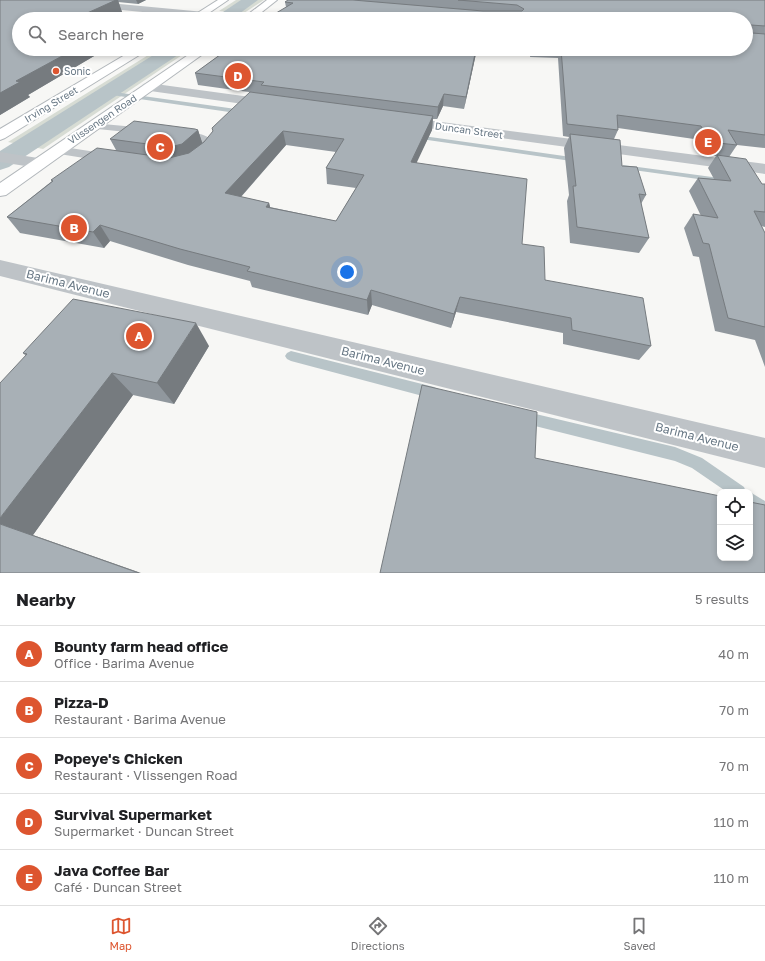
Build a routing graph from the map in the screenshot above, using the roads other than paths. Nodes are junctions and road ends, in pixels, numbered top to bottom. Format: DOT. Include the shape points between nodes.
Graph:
graph roads {
  1 [pos="48,0"];
  2 [pos="224,0"];
  3 [pos="273,0"];
  4 [pos="163,12"];
  5 [pos="207,12"];
  6 [pos="257,12"];
  7 [pos="131,56"];
  8 [pos="194,56"];
  9 [pos="148,87"];
  10 [pos="283,105"];
  11 [pos="386,119"];
  12 [pos="92,126"];
  13 [pos="0,135"];
  14 [pos="58,150"];
  15 [pos="0,157"];
  16 [pos="119,160"];
  17 [pos="38,163"];
  18 [pos="190,165"];
  19 [pos="765,169"];
  20 [pos="0,191"];
  21 [pos="0,268"];
  22 [pos="765,454"];
  1 -- 4 [label="street"];
  2 -- 5 [label="main road"];
  3 -- 6 [label="main road"];
  7 -- 13 [label="main road, Irving Street"];
  8 -- 9 [label="main road, Vlissengen Road"];
  9 -- 10 [label="street"];
  9 -- 12 [label="main road, Vlissengen Road"];
  11 -- 19 [label="street, Duncan Street"];
  12 -- 14 [label="main road, Vlissengen Road"];
  12 -- 18 [label="lane" via="162,133 205,139 210,142 211,145 206,152"];
  14 -- 16 [label="lane"];
  14 -- 17 [label="main road, Vlissengen Road"];
  15 -- 17 [label="street"];
  17 -- 20 [label="main road, Vlissengen Road"];
  21 -- 22 [label="street, Barima Avenue" via="93,300"];
}
